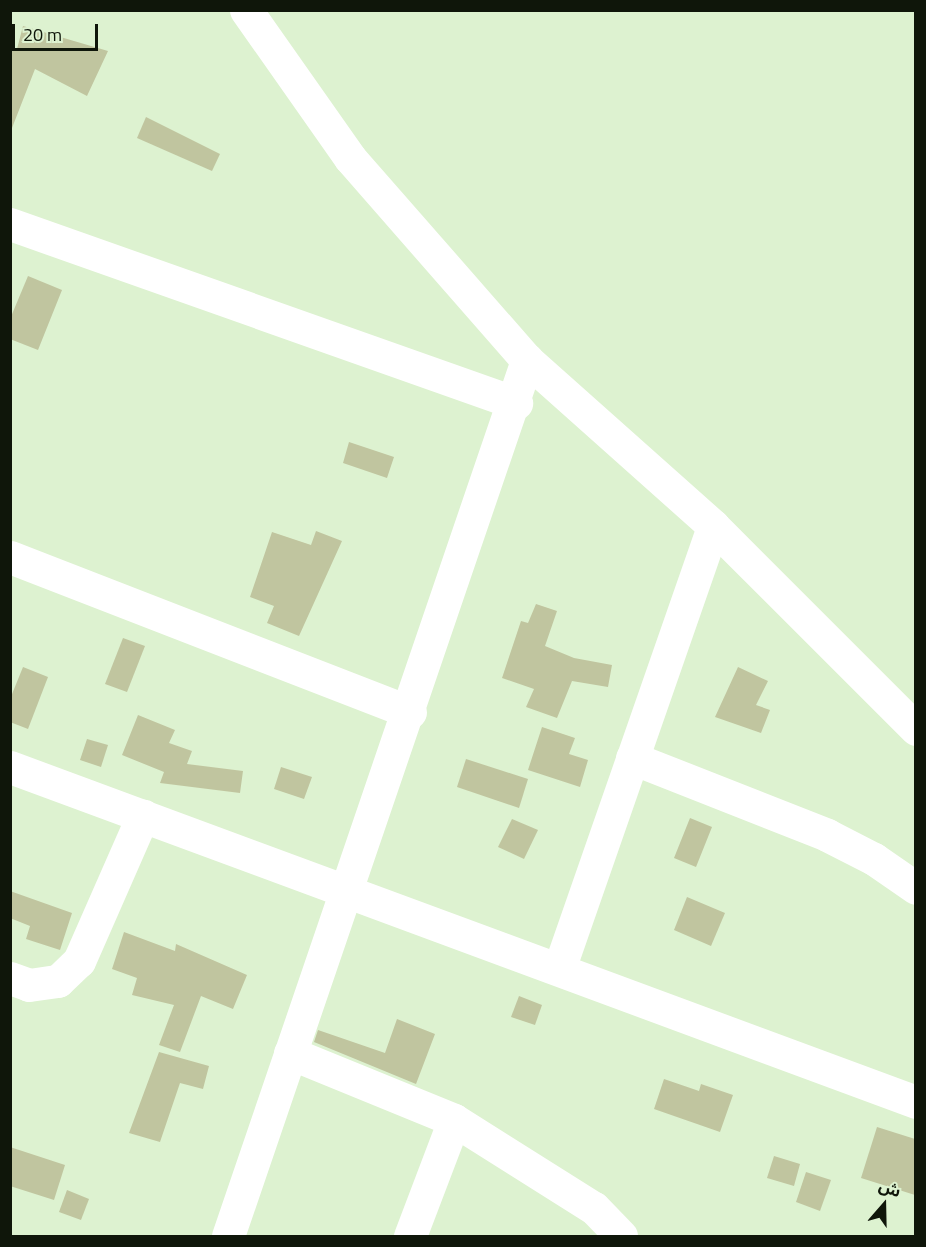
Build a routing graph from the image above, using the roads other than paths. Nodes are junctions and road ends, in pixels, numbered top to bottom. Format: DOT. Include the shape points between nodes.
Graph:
graph roads {
  1 [pos="246,10"];
  2 [pos="10,224"];
  3 [pos="527,360"];
  4 [pos="516,403"];
  5 [pos="713,526"];
  6 [pos="10,557"];
  7 [pos="410,712"];
  8 [pos="915,729"];
  9 [pos="632,758"];
  10 [pos="10,767"];
  11 [pos="143,814"];
  12 [pos="915,888"];
  13 [pos="348,889"];
  14 [pos="559,969"];
  15 [pos="10,978"];
  16 [pos="290,1053"];
  17 [pos="915,1102"];
  18 [pos="454,1120"];
  19 [pos="228,1236"];
  20 [pos="410,1236"];
  21 [pos="621,1236"];
  1 -- 3 [label="street" via="350,158"];
  2 -- 4 [label="street"];
  3 -- 4 [label="street"];
  3 -- 5 [label="street"];
  4 -- 7 [label="street"];
  5 -- 8 [label="street"];
  5 -- 9 [label="street"];
  6 -- 7 [label="street"];
  7 -- 13 [label="street"];
  9 -- 12 [label="street" via="827,835 874,859"];
  9 -- 14 [label="street"];
  10 -- 11 [label="street"];
  11 -- 13 [label="street"];
  11 -- 15 [label="street" via="79,961 58,981 29,985"];
  13 -- 14 [label="street"];
  13 -- 16 [label="street"];
  14 -- 17 [label="street"];
  16 -- 18 [label="street"];
  16 -- 19 [label="street"];
  18 -- 20 [label="street"];
  18 -- 21 [label="street" via="594,1208"];
}
